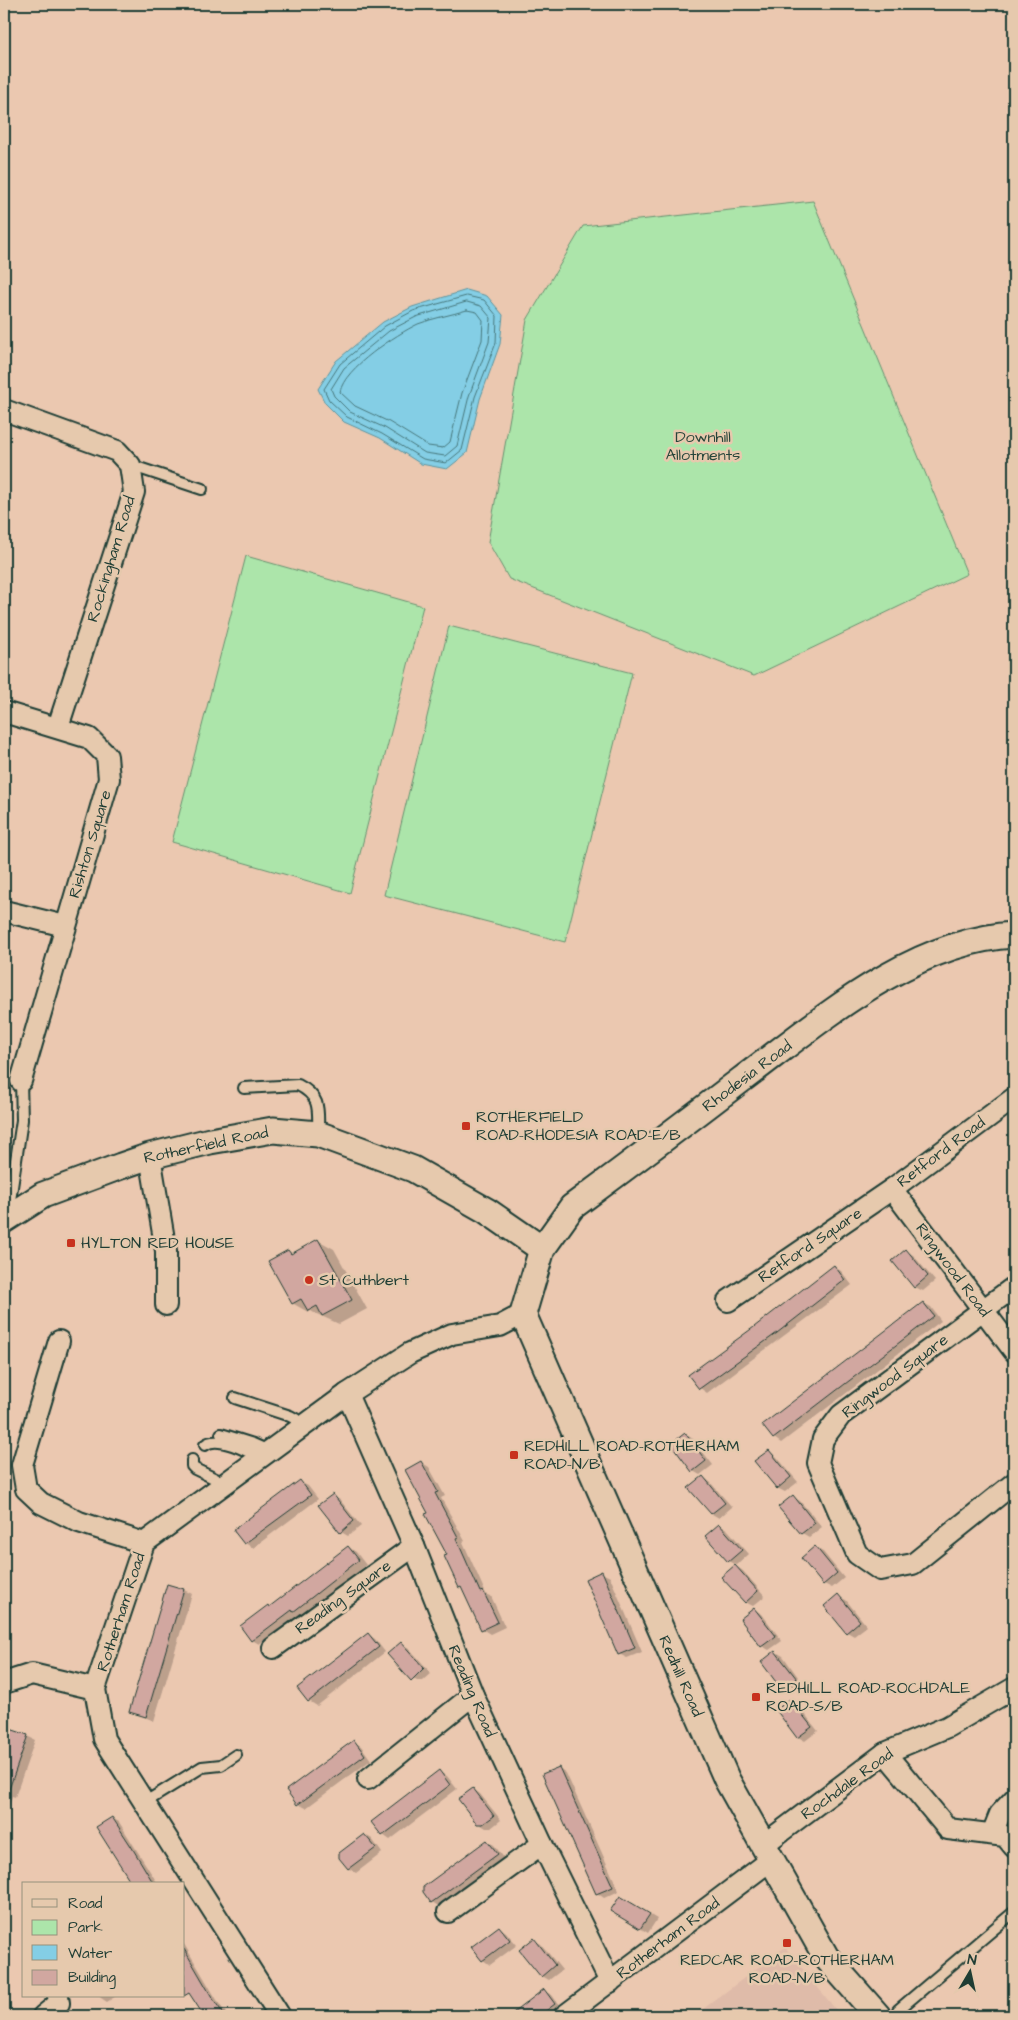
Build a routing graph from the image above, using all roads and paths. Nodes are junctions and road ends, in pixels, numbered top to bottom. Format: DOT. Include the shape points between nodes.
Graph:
graph roads {
  1 [pos="4,410"];
  2 [pos="130,465"];
  3 [pos="202,488"];
  4 [pos="4,712"];
  5 [pos="58,727"];
  6 [pos="4,911"];
  7 [pos="65,926"];
  8 [pos="1014,935"];
  9 [pos="21,1081"];
  10 [pos="244,1088"];
  11 [pos="1014,1098"];
  12 [pos="318,1134"];
  13 [pos="150,1156"];
  14 [pos="892,1189"];
  15 [pos="6,1218"];
  16 [pos="542,1249"];
  17 [pos="1014,1287"];
  18 [pos="728,1301"];
  19 [pos="166,1305"];
  20 [pos="983,1310"];
  21 [pos="523,1314"];
  22 [pos="59,1341"];
  23 [pos="1014,1350"];
  24 [pos="347,1394"];
  25 [pos="235,1398"];
  26 [pos="305,1424"];
  27 [pos="221,1434"];
  28 [pos="205,1445"];
  29 [pos="264,1454"];
  30 [pos="192,1460"];
  31 [pos="224,1483"];
  32 [pos="1014,1483"];
  33 [pos="144,1543"];
  34 [pos="414,1546"];
  35 [pos="273,1648"];
  36 [pos="4,1683"];
  37 [pos="1014,1688"];
  38 [pos="95,1689"];
  39 [pos="472,1695"];
  40 [pos="886,1753"];
  41 [pos="236,1755"];
  42 [pos="368,1779"];
  43 [pos="1014,1799"];
  44 [pos="144,1803"];
  45 [pos="992,1834"];
  46 [pos="542,1844"];
  47 [pos="1014,1848"];
  48 [pos="767,1853"];
  49 [pos="448,1912"];
  50 [pos="1014,1912"];
  51 [pos="610,1982"];
  52 [pos="58,1998"];
  53 [pos="888,2013"];
  54 [pos="44,2016"];
  55 [pos="280,2016"];
  56 [pos="564,2016"];
  1 -- 2 [label="street" via="117,451"];
  2 -- 3 [label="lane"];
  2 -- 5 [label="street, Rockingham Road" via="134,492"];
  4 -- 5 [label="street, Rishton Square"];
  5 -- 7 [label="street, Rishton Square" via="89,738 107,756 109,780"];
  6 -- 7 [label="street"];
  7 -- 9 [label="street, Rishton Square"];
  8 -- 16 [label="street, Rhodesia Road" via="954,946 894,971 816,1024 572,1208"];
  9 -- 15 [label="lane" via="22,1120"];
  10 -- 12 [label="lane" via="298,1084 318,1104"];
  11 -- 14 [label="street, Retford Road"];
  12 -- 13 [label="street, Rotherfield Road" via="273,1130"];
  12 -- 16 [label="street, Rotherfield Road" via="413,1169 487,1211"];
  13 -- 15 [label="street, Rotherfield Road" via="43,1195"];
  13 -- 19 [label="street" via="166,1251"];
  14 -- 18 [label="street, Retford Square"];
  14 -- 20 [label="street, Ringwood Road"];
  16 -- 21 [label="street, Rhodesia Road"];
  17 -- 20 [label="street, Ringwood Square"];
  20 -- 23 [label="street, Ringwood Road"];
  20 -- 32 [label="street, Ringwood Square" via="841,1415 824,1439 818,1463 857,1554 880,1570 913,1564"];
  21 -- 24 [label="street, Rotherham Road" via="500,1326 452,1334 410,1353"];
  21 -- 48 [label="street, Redhill Road" via="727,1780"];
  22 -- 33 [label="street" via="22,1466 26,1489 41,1503 79,1522"];
  24 -- 26 [label="street, Rotherham Road"];
  24 -- 34 [label="street, Reading Road"];
  25 -- 26 [label="lane"];
  26 -- 29 [label="street, Rotherham Road"];
  27 -- 29 [label="lane" via="253,1444"];
  28 -- 29 [label="lane" via="215,1441"];
  29 -- 31 [label="street, Rotherham Road"];
  30 -- 31 [label="lane" via="195,1470"];
  31 -- 33 [label="street, Rotherham Road"];
  33 -- 38 [label="street, Rotherham Road"];
  34 -- 35 [label="street, Reading Square"];
  34 -- 39 [label="street, Reading Road"];
  36 -- 38 [label="street" via="32,1674"];
  37 -- 40 [label="street, Rochdale Road" via="947,1727"];
  38 -- 44 [label="street, Rotherham Road" via="104,1739"];
  39 -- 42 [label="street"];
  39 -- 46 [label="street, Reading Road"];
  40 -- 45 [label="street" via="948,1829"];
  40 -- 48 [label="street, Rochdale Road"];
  41 -- 44 [label="lane" via="221,1765 202,1767"];
  43 -- 45 [label="street" via="1000,1814"];
  44 -- 55 [label="street, Rotherham Road"];
  45 -- 47 [label="street" via="1005,1836"];
  46 -- 49 [label="street"];
  46 -- 51 [label="street, Reading Road"];
  48 -- 51 [label="street, Rotherham Road"];
  48 -- 53 [label="street, Redhill Road" via="826,1957"];
  50 -- 53 [label="lane"];
  51 -- 56 [label="street, Rotherham Road"];
  52 -- 54 [label="street" via="59,2003"];
}
